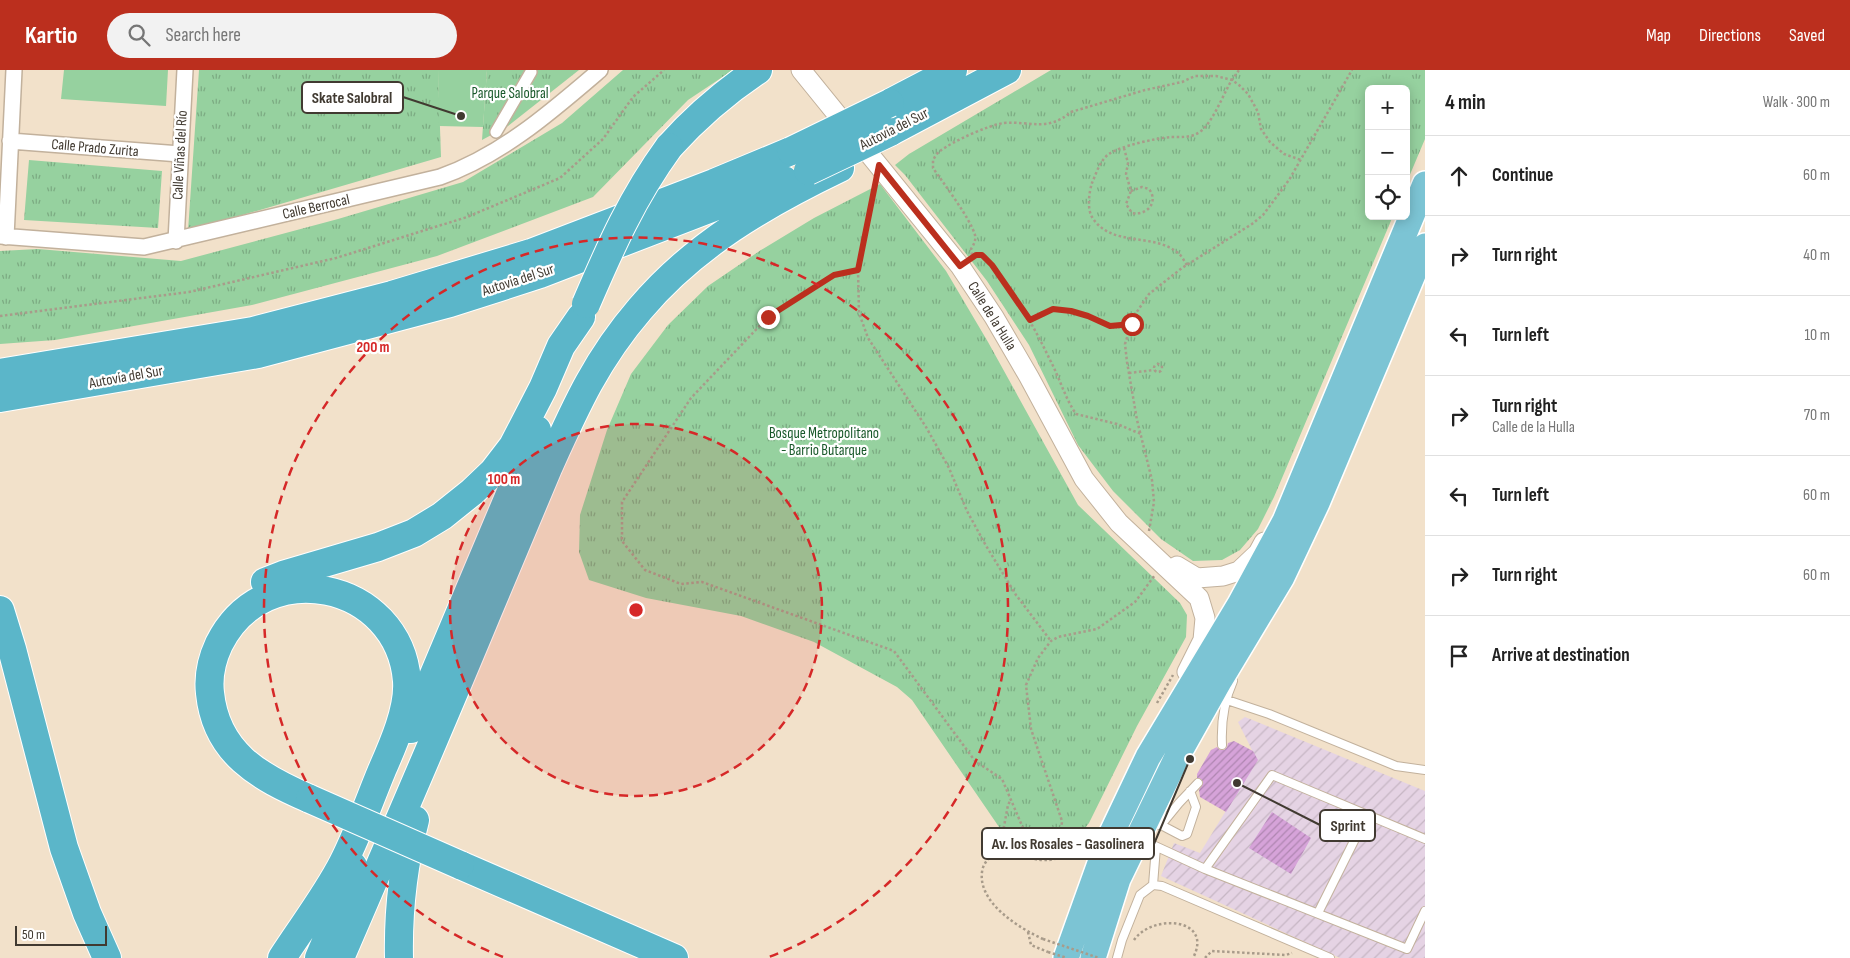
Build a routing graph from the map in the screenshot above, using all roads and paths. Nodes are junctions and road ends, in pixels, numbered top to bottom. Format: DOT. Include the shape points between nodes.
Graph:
graph roads {
  1 [pos="14,70"];
  2 [pos="184,70"];
  3 [pos="600,70"];
  4 [pos="664,70"];
  5 [pos="758,70"];
  6 [pos="801,70"];
  7 [pos="953,70"];
  8 [pos="1007,70"];
  9 [pos="1240,70"];
  10 [pos="1352,70"];
  11 [pos="532,71"];
  12 [pos="1232,80"];
  13 [pos="496,132"];
  14 [pos="10,141"];
  15 [pos="1124,148"];
  16 [pos="180,154"];
  17 [pos="1301,160"];
  18 [pos="879,165"];
  19 [pos="803,168"];
  20 [pos="1425,184"];
  21 [pos="1131,191"];
  22 [pos="3,236"];
  23 [pos="176,241"];
  24 [pos="1425,246"];
  25 [pos="1187,265"];
  26 [pos="858,270"];
  27 [pos="584,311"];
  28 [pos="0,316"];
  29 [pos="1030,320"];
  30 [pos="1132,324"];
  31 [pos="1154,370"];
  32 [pos="0,373"];
  33 [pos="1129,373"];
  34 [pos="0,398"];
  35 [pos="1332,410"];
  36 [pos="1141,434"];
  37 [pos="1148,549"];
  38 [pos="1282,577"];
  39 [pos="0,610"];
  40 [pos="1050,641"];
  41 [pos="1245,654"];
  42 [pos="1237,672"];
  43 [pos="1173,675"];
  44 [pos="1227,700"];
  45 [pos="451,701"];
  46 [pos="1154,709"];
  47 [pos="1222,745"];
  48 [pos="1148,757"];
  49 [pos="1425,770"];
  50 [pos="1198,783"];
  51 [pos="1190,791"];
  52 [pos="1011,799"];
  53 [pos="309,805"];
  54 [pos="1367,815"];
  55 [pos="1093,830"];
  56 [pos="1149,834"];
  57 [pos="1026,835"];
  58 [pos="1425,839"];
  59 [pos="1012,852"];
  60 [pos="999,853"];
  61 [pos="1205,869"];
  62 [pos="458,871"];
  63 [pos="350,874"];
  64 [pos="1153,885"];
  65 [pos="1425,911"];
  66 [pos="1318,913"];
  67 [pos="1028,932"];
  68 [pos="1132,944"];
  69 [pos="1308,949"];
  70 [pos="1060,956"];
  71 [pos="107,958"];
  72 [pos="284,958"];
  73 [pos="319,958"];
  74 [pos="340,958"];
  75 [pos="398,958"];
  76 [pos="642,958"];
  77 [pos="674,958"];
  78 [pos="1093,958"];
  79 [pos="1099,958"];
  80 [pos="1117,958"];
  81 [pos="1193,958"];
  82 [pos="1205,958"];
  83 [pos="1330,958"];
  1 -- 14 [label="street"];
  2 -- 16 [label="street, Calle Viñas del Río"];
  3 -- 23 [label="street, Calle Berrocal" via="543,119 465,169"];
  4 -- 28 [label="path" via="633,97 603,139 560,178 467,217 336,258 189,292"];
  5 -- 27 [label="highway, bridge" via="707,108 669,147 631,205"];
  6 -- 18 [label="street, Calle de la Hulla"];
  7 -- 19 [label="highway, Autovía del Sur, bridge" via="890,103"];
  8 -- 19 [label="highway, Autovía del Sur, bridge" via="890,132"];
  9 -- 12 [label="path"];
  10 -- 17 [label="path"];
  11 -- 13 [label="street"];
  12 -- 15 [label="path" via="1202,131 1192,136"];
  12 -- 17 [label="path" via="1248,94 1258,112 1261,129 1270,142 1284,154"];
  12 -- 29 [label="path" via="1195,76 1071,112 1052,124 994,126 940,151 933,160 933,168 975,235 972,258 982,255 992,265"];
  14 -- 16 [label="street, Calle Prado Zurita"];
  14 -- 22 [label="street"];
  15 -- 21 [label="path"];
  15 -- 25 [label="path" via="1108,154 1098,168 1089,192 1091,216 1106,231 1179,253"];
  16 -- 23 [label="street, Calle Viñas del Río"];
  17 -- 25 [label="path" via="1263,215"];
  18 -- 26 [label="path"];
  18 -- 37 [label="street, Calle de la Hulla" via="960,266 994,318 1084,479 1119,523"];
  19 -- 32 [label="highway, Autovía del Sur" via="714,183 531,253 392,295 253,331"];
  19 -- 34 [label="highway, Autovía del Sur" via="540,274 450,303 258,354"];
  19 -- 45 [label="highway" via="778,199 712,241 693,257 641,307 602,358 578,401 535,498"];
  20 -- 35 [label="highway"];
  21 -- 21 [label="path" via="1126,204 1132,213 1146,212 1152,206 1152,193 1142,188"];
  22 -- 23 [label="street, Calle Berrocal" via="144,247"];
  24 -- 38 [label="highway" via="1321,494"];
  25 -- 30 [label="path" via="1149,294"];
  26 -- 40 [label="path" via="860,313 868,338 926,427 984,544"];
  26 -- 52 [label="path" via="834,275 768,317 691,398 622,502 622,541 645,570 681,584 702,582 894,651 975,761 1002,779"];
  27 -- 53 [label="highway" via="561,346 513,446 472,492 414,533 283,575 249,590 230,604 215,622 197,664 196,692 206,732 217,750 245,779 269,794"];
  27 -- 63 [label="highway"];
  29 -- 30 [label="path" via="1053,309 1088,316 1110,326"];
  29 -- 36 [label="path" via="1076,414"];
  30 -- 33 [label="path" via="1125,344"];
  31 -- 33 [label="path"];
  33 -- 36 [label="path"];
  35 -- 37 [label="street" via="1258,553 1239,571 1197,578"];
  35 -- 48 [label="highway" via="1285,521 1240,604"];
  36 -- 37 [label="path" via="1154,502"];
  37 -- 40 [label="path" via="1141,560 1157,573 1135,602 1097,629"];
  37 -- 48 [label="street" via="1199,598 1205,618 1203,640"];
  38 -- 41 [label="lane"];
  38 -- 56 [label="highway" via="1179,753"];
  39 -- 71 [label="highway" via="64,848"];
  40 -- 57 [label="path" via="1026,685 1031,729 1062,821 1061,834 1046,845"];
  42 -- 44 [label="lane"];
  43 -- 46 [label="path"];
  44 -- 47 [label="lane" via="1221,728"];
  44 -- 49 [label="lane" via="1396,766"];
  45 -- 74 [label="highway"];
  45 -- 75 [label="highway" via="407,850 400,894"];
  48 -- 70 [label="highway" via="1108,841"];
  50 -- 51 [label="lane"];
  51 -- 56 [label="lane"];
  51 -- 56 [label="lane" via="1196,807 1187,834"];
  52 -- 57 [label="path"];
  52 -- 60 [label="path"];
  53 -- 62 [label="highway, bridge"];
  53 -- 72 [label="highway" via="238,757 222,736 212,709 209,683 214,656 224,634 238,616 257,601 281,592 319,589 341,594 364,606 386,625 401,653 407,682 405,705 395,740 343,863"];
  54 -- 58 [label="lane"];
  54 -- 61 [label="lane" via="1272,775"];
  54 -- 66 [label="lane"];
  55 -- 59 [label="path" via="1066,856 1054,860 1032,859"];
  56 -- 61 [label="lane"];
  56 -- 64 [label="lane"];
  56 -- 78 [label="highway" via="1118,879"];
  57 -- 59 [label="path"];
  59 -- 60 [label="path"];
  60 -- 67 [label="path" via="986,861 981,880 983,886 1002,913"];
  61 -- 66 [label="lane"];
  62 -- 76 [label="highway"];
  62 -- 77 [label="highway"];
  63 -- 72 [label="highway" via="309,934"];
  63 -- 73 [label="highway"];
  64 -- 69 [label="lane" via="1162,886"];
  64 -- 80 [label="lane" via="1140,895"];
  65 -- 66 [label="lane" via="1408,949"];
  67 -- 70 [label="path" via="1031,945"];
  67 -- 79 [label="path, bridge"];
  68 -- 81 [label="path" via="1141,932 1151,927 1177,922 1187,926 1195,935 1198,943"];
  69 -- 82 [label="path" via="1286,955 1212,951"];
  69 -- 83 [label="lane"];
}
